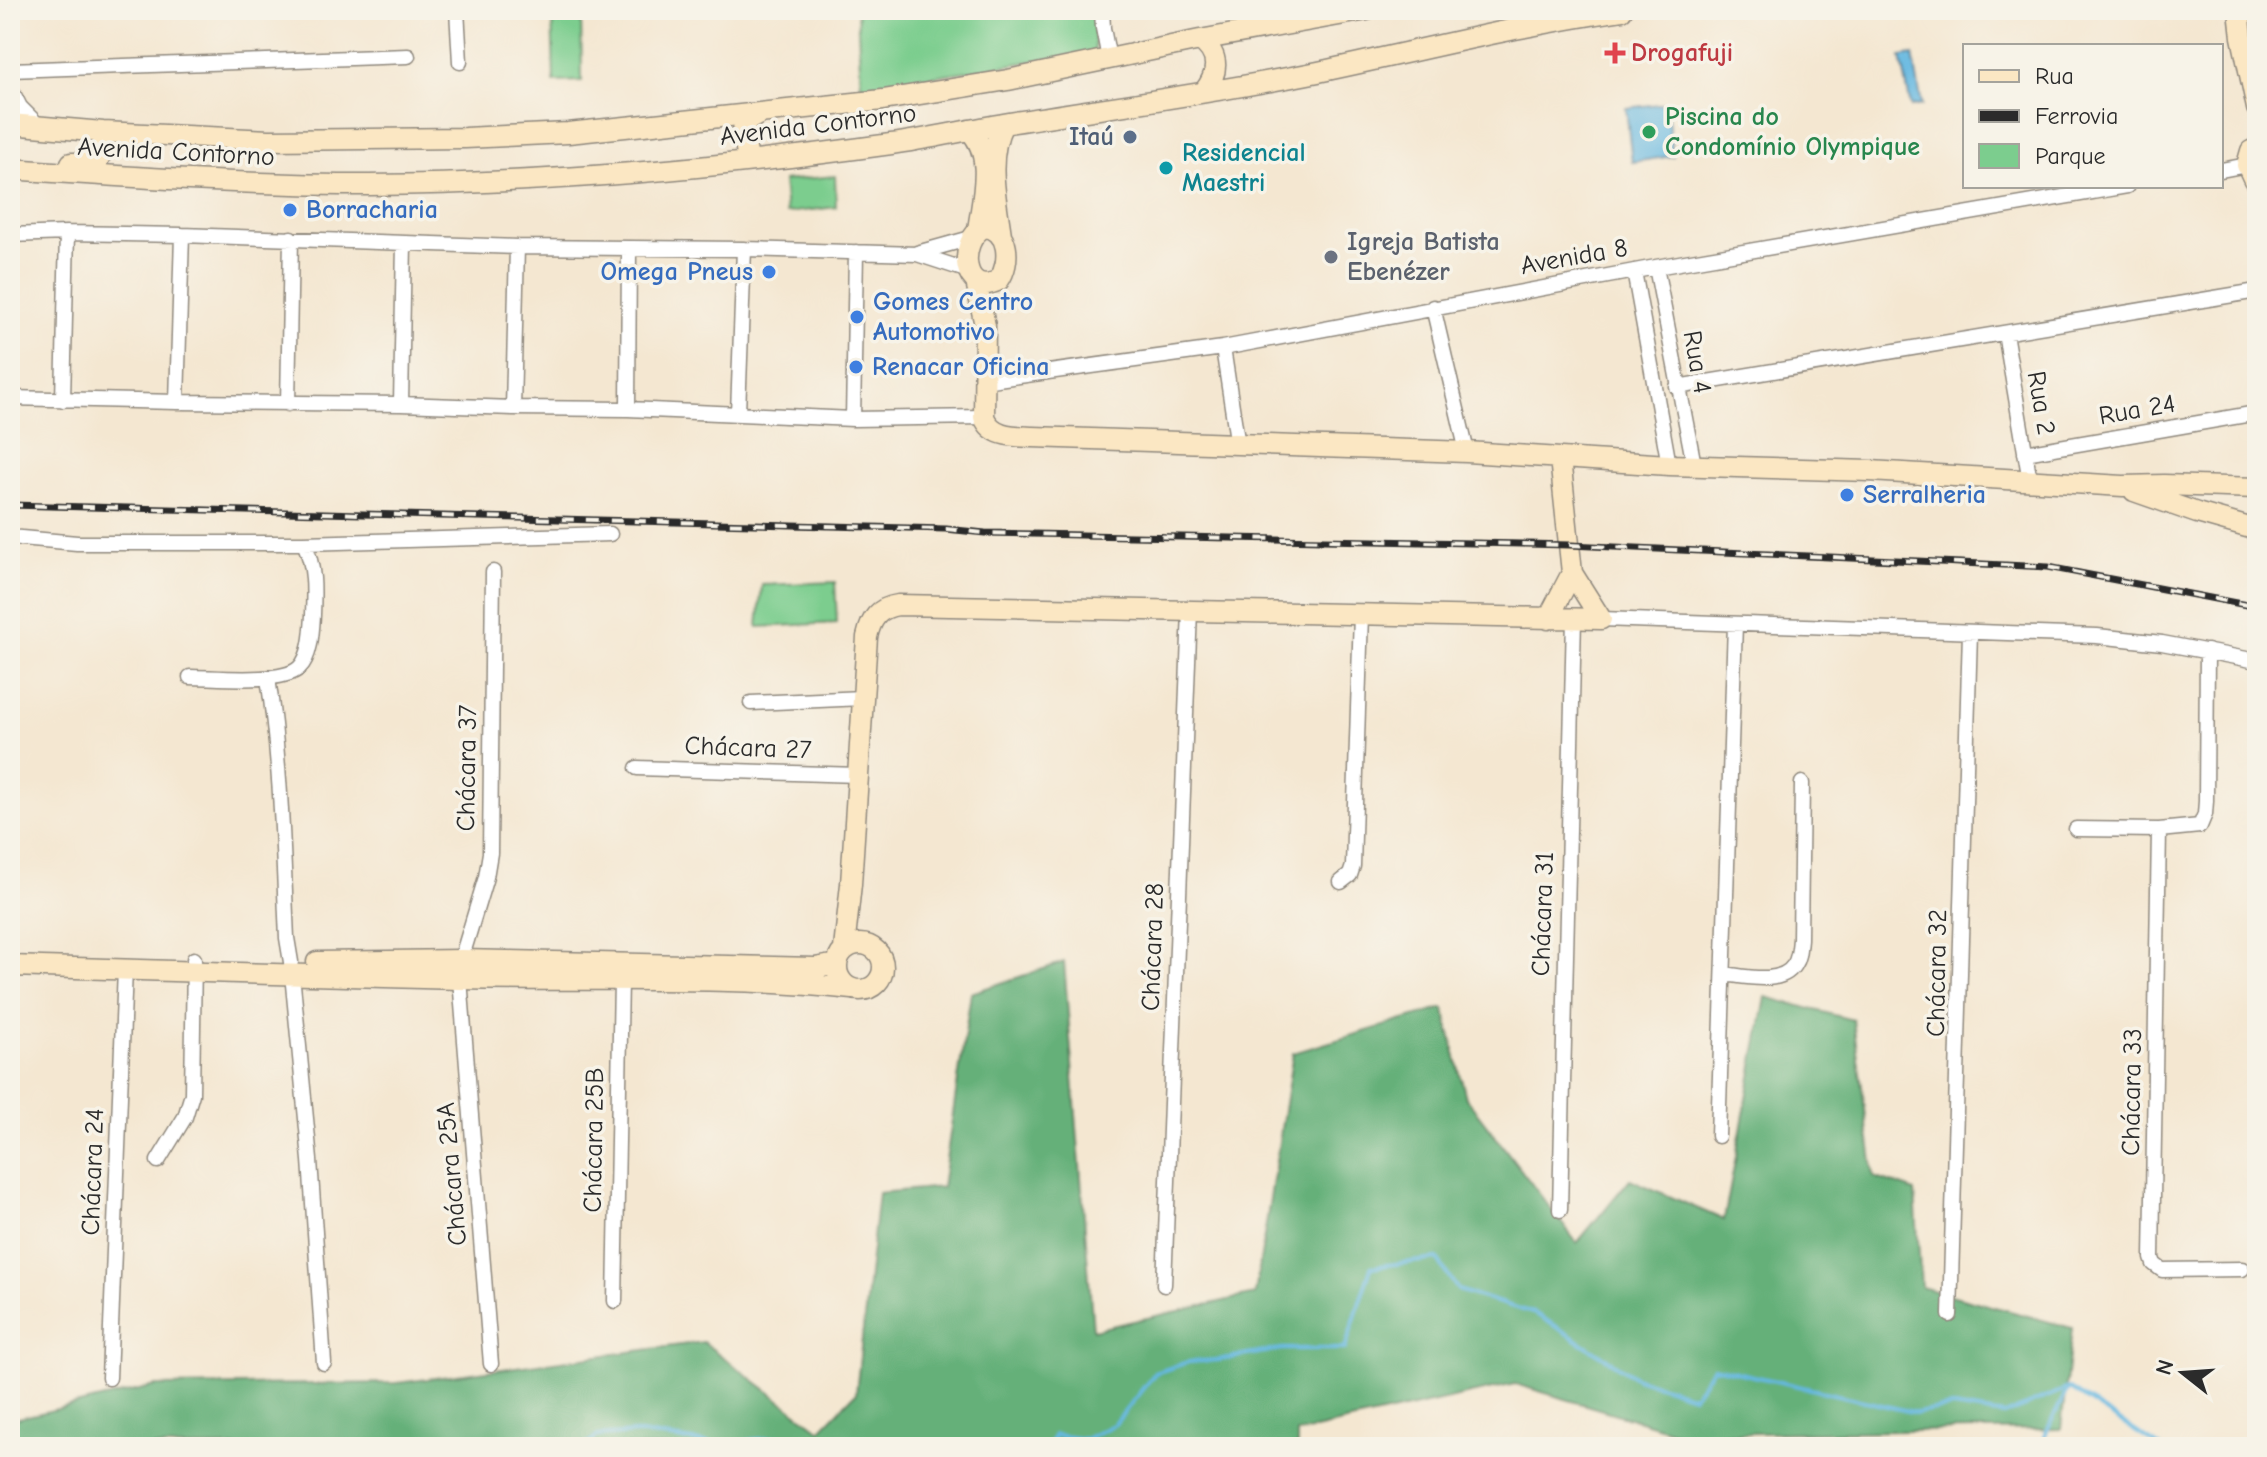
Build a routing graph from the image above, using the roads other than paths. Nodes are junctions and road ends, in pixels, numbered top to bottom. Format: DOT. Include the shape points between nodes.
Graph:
graph roads {
  1 [pos="457,10"];
  2 [pos="1102,10"];
  3 [pos="1367,10"];
  4 [pos="1622,10"];
  5 [pos="2239,10"];
  6 [pos="2249,36"];
  7 [pos="1200,40"];
  8 [pos="408,56"];
  9 [pos="10,57"];
  10 [pos="1109,59"];
  11 [pos="460,62"];
  12 [pos="10,70"];
  13 [pos="1204,92"];
  14 [pos="11,94"];
  15 [pos="2257,108"];
  16 [pos="759,114"];
  17 [pos="10,124"];
  18 [pos="1003,124"];
  19 [pos="38,125"];
  20 [pos="969,130"];
  21 [pos="103,132"];
  22 [pos="748,161"];
  23 [pos="2254,165"];
  24 [pos="10,169"];
  25 [pos="2223,170"];
  26 [pos="49,172"];
  27 [pos="2115,188"];
  28 [pos="67,233"];
  29 [pos="975,234"];
  30 [pos="10,235"];
  31 [pos="182,235"];
  32 [pos="1001,235"];
  33 [pos="291,238"];
  34 [pos="404,243"];
  35 [pos="517,247"];
  36 [pos="629,248"];
  37 [pos="744,249"];
  38 [pos="856,252"];
  39 [pos="917,254"];
  40 [pos="1656,267"];
  41 [pos="1634,271"];
  42 [pos="972,276"];
  43 [pos="999,280"];
  44 [pos="2257,291"];
  45 [pos="1433,307"];
  46 [pos="985,326"];
  47 [pos="2005,333"];
  48 [pos="1668,337"];
  49 [pos="1647,341"];
  50 [pos="1223,348"];
  51 [pos="983,381"];
  52 [pos="1678,393"];
  53 [pos="10,398"];
  54 [pos="63,400"];
  55 [pos="177,402"];
  56 [pos="1658,402"];
  57 [pos="288,404"];
  58 [pos="401,404"];
  59 [pos="513,408"];
  60 [pos="628,409"];
  61 [pos="738,413"];
  62 [pos="2257,413"];
  63 [pos="984,417"];
  64 [pos="853,419"];
  65 [pos="1238,446"];
  66 [pos="1467,452"];
  67 [pos="2025,453"];
  68 [pos="1560,458"];
  69 [pos="1669,465"];
  70 [pos="1694,465"];
  71 [pos="2030,481"];
  72 [pos="2123,486"];
  73 [pos="2257,488"];
  74 [pos="2257,530"];
  75 [pos="610,534"];
  76 [pos="10,537"];
  77 [pos="304,543"];
  78 [pos="493,572"];
  79 [pos="1572,573"];
  80 [pos="1190,610"];
  81 [pos="1361,614"];
  82 [pos="1574,618"];
  83 [pos="1548,619"];
  84 [pos="1601,619"];
  85 [pos="1735,624"];
  86 [pos="1970,632"];
  87 [pos="2207,651"];
  88 [pos="2257,661"];
  89 [pos="190,677"];
  90 [pos="268,678"];
  91 [pos="863,698"];
  92 [pos="751,703"];
  93 [pos="637,768"];
  94 [pos="858,775"];
  95 [pos="1802,783"];
  96 [pos="2076,829"];
  97 [pos="2159,830"];
  98 [pos="1341,882"];
  99 [pos="851,884"];
  100 [pos="874,947"];
  101 [pos="10,953"];
  102 [pos="840,956"];
  103 [pos="194,965"];
  104 [pos="10,966"];
  105 [pos="291,968"];
  106 [pos="125,969"];
  107 [pos="461,970"];
  108 [pos="1724,974"];
  109 [pos="621,980"];
  110 [pos="853,989"];
  111 [pos="1718,1136"];
  112 [pos="158,1161"];
  113 [pos="1560,1210"];
  114 [pos="2242,1269"];
  115 [pos="1164,1285"];
  116 [pos="615,1301"];
  117 [pos="1950,1315"];
  118 [pos="324,1363"];
  119 [pos="491,1364"];
  120 [pos="109,1378"];
  1 -- 11 [label="street"];
  2 -- 10 [label="street"];
  3 -- 7 [label="street, Avenida Contorno"];
  4 -- 13 [label="street, Avenida Contorno"];
  5 -- 6 [label="street"];
  6 -- 15 [label="street"];
  7 -- 10 [label="street, Avenida Contorno"];
  7 -- 13 [label="street" via="1216,60 1214,77"];
  8 -- 12 [label="street"];
  9 -- 12 [label="street"];
  10 -- 16 [label="street, Avenida Contorno" via="914,95"];
  12 -- 14 [label="street"];
  13 -- 18 [label="street, Avenida Contorno"];
  14 -- 19 [label="street"];
  16 -- 21 [label="street, Avenida Contorno" via="503,137 269,140"];
  16 -- 22 [label="street" via="745,122 743,130"];
  17 -- 19 [label="street, Avenida Contorno"];
  18 -- 20 [label="street, Avenida Contorno"];
  18 -- 32 [label="street" via="994,149"];
  19 -- 21 [label="street, Avenida Contorno"];
  20 -- 22 [label="street, Avenida Contorno"];
  20 -- 29 [label="street" via="976,136 985,177"];
  21 -- 26 [label="street" via="100,159 64,164"];
  22 -- 26 [label="street, Avenida Contorno" via="537,179 371,185"];
  23 -- 25 [label="street"];
  24 -- 26 [label="street, Avenida Contorno"];
  27 -- 40 [label="street, Avenida 8"];
  28 -- 30 [label="street"];
  28 -- 31 [label="street"];
  28 -- 54 [label="street"];
  29 -- 32 [label="street" via="989,227"];
  29 -- 39 [label="street"];
  29 -- 42 [label="street" via="968,255"];
  31 -- 33 [label="street"];
  31 -- 55 [label="street"];
  32 -- 43 [label="street" via="1006,256"];
  33 -- 34 [label="street"];
  33 -- 57 [label="street"];
  34 -- 35 [label="street"];
  34 -- 58 [label="street"];
  35 -- 36 [label="street"];
  35 -- 59 [label="street"];
  36 -- 37 [label="street"];
  36 -- 60 [label="street"];
  37 -- 38 [label="street"];
  37 -- 61 [label="street"];
  38 -- 39 [label="street"];
  38 -- 64 [label="street"];
  39 -- 42 [label="street"];
  40 -- 41 [label="street, Avenida 8"];
  40 -- 48 [label="street, Rua 4"];
  41 -- 45 [label="street, Avenida 8"];
  41 -- 49 [label="street, Rua 4"];
  42 -- 43 [label="street" via="986,285"];
  42 -- 46 [label="street"];
  43 -- 46 [label="street"];
  44 -- 47 [label="street"];
  45 -- 50 [label="street, Avenida 8"];
  45 -- 66 [label="street"];
  46 -- 51 [label="street"];
  47 -- 52 [label="street"];
  47 -- 67 [label="street, Rua 2"];
  48 -- 49 [label="street"];
  48 -- 52 [label="street, Rua 4"];
  49 -- 56 [label="street, Rua 4"];
  50 -- 51 [label="street, Avenida 8"];
  50 -- 65 [label="street"];
  51 -- 63 [label="street"];
  52 -- 56 [label="street"];
  52 -- 70 [label="street, Rua 4"];
  53 -- 54 [label="street"];
  54 -- 55 [label="street"];
  55 -- 57 [label="street"];
  56 -- 69 [label="street, Rua 4"];
  57 -- 58 [label="street"];
  58 -- 59 [label="street"];
  59 -- 60 [label="street"];
  60 -- 61 [label="street"];
  61 -- 64 [label="street"];
  62 -- 67 [label="street, Rua 24"];
  63 -- 64 [label="street"];
  63 -- 65 [label="street" via="997,432 1019,436"];
  65 -- 66 [label="street"];
  66 -- 68 [label="street"];
  67 -- 71 [label="street, Rua 2"];
  68 -- 69 [label="street"];
  68 -- 79 [label="street"];
  69 -- 70 [label="street"];
  70 -- 71 [label="street"];
  71 -- 72 [label="street"];
  72 -- 73 [label="street"];
  72 -- 74 [label="street"];
  75 -- 77 [label="street"];
  76 -- 77 [label="street" via="77,543"];
  77 -- 90 [label="street" via="313,576 312,631 305,659 296,670"];
  78 -- 107 [label="street, Chácara 37" via="490,853"];
  79 -- 83 [label="street"];
  79 -- 84 [label="street"];
  80 -- 81 [label="street"];
  80 -- 91 [label="street" via="891,606 870,624"];
  80 -- 115 [label="street, Chácara 28"];
  81 -- 83 [label="street"];
  81 -- 98 [label="street" via="1353,866"];
  82 -- 83 [label="street"];
  82 -- 84 [label="street"];
  82 -- 113 [label="street, Chácara 31"];
  84 -- 85 [label="street"];
  85 -- 86 [label="street"];
  85 -- 108 [label="street"];
  86 -- 87 [label="street" via="2120,638"];
  86 -- 117 [label="street, Chácara 32"];
  87 -- 88 [label="street"];
  87 -- 97 [label="street" via="2205,814 2200,826"];
  89 -- 90 [label="street"];
  90 -- 105 [label="street"];
  91 -- 92 [label="street"];
  91 -- 94 [label="street"];
  93 -- 94 [label="street, Chácara 27"];
  94 -- 99 [label="street"];
  95 -- 108 [label="street" via="1800,939 1795,964 1770,977"];
  96 -- 97 [label="street"];
  97 -- 114 [label="street, Chácara 33" via="2152,1258 2162,1270"];
  99 -- 100 [label="street" via="858,917"];
  99 -- 102 [label="street"];
  100 -- 102 [label="street" via="859,943"];
  100 -- 110 [label="street" via="882,958 877,983 866,990"];
  101 -- 103 [label="street"];
  102 -- 107 [label="street" via="815,968"];
  102 -- 110 [label="street" via="838,974"];
  103 -- 105 [label="street"];
  103 -- 106 [label="street"];
  103 -- 112 [label="street" via="192,1094 185,1117"];
  104 -- 106 [label="street"];
  105 -- 107 [label="street"];
  105 -- 118 [label="street"];
  106 -- 120 [label="street, Chácara 24"];
  107 -- 109 [label="street"];
  107 -- 119 [label="street, Chácara 25A"];
  108 -- 111 [label="street"];
  109 -- 110 [label="street"];
  109 -- 116 [label="street, Chácara 25B"];
}
